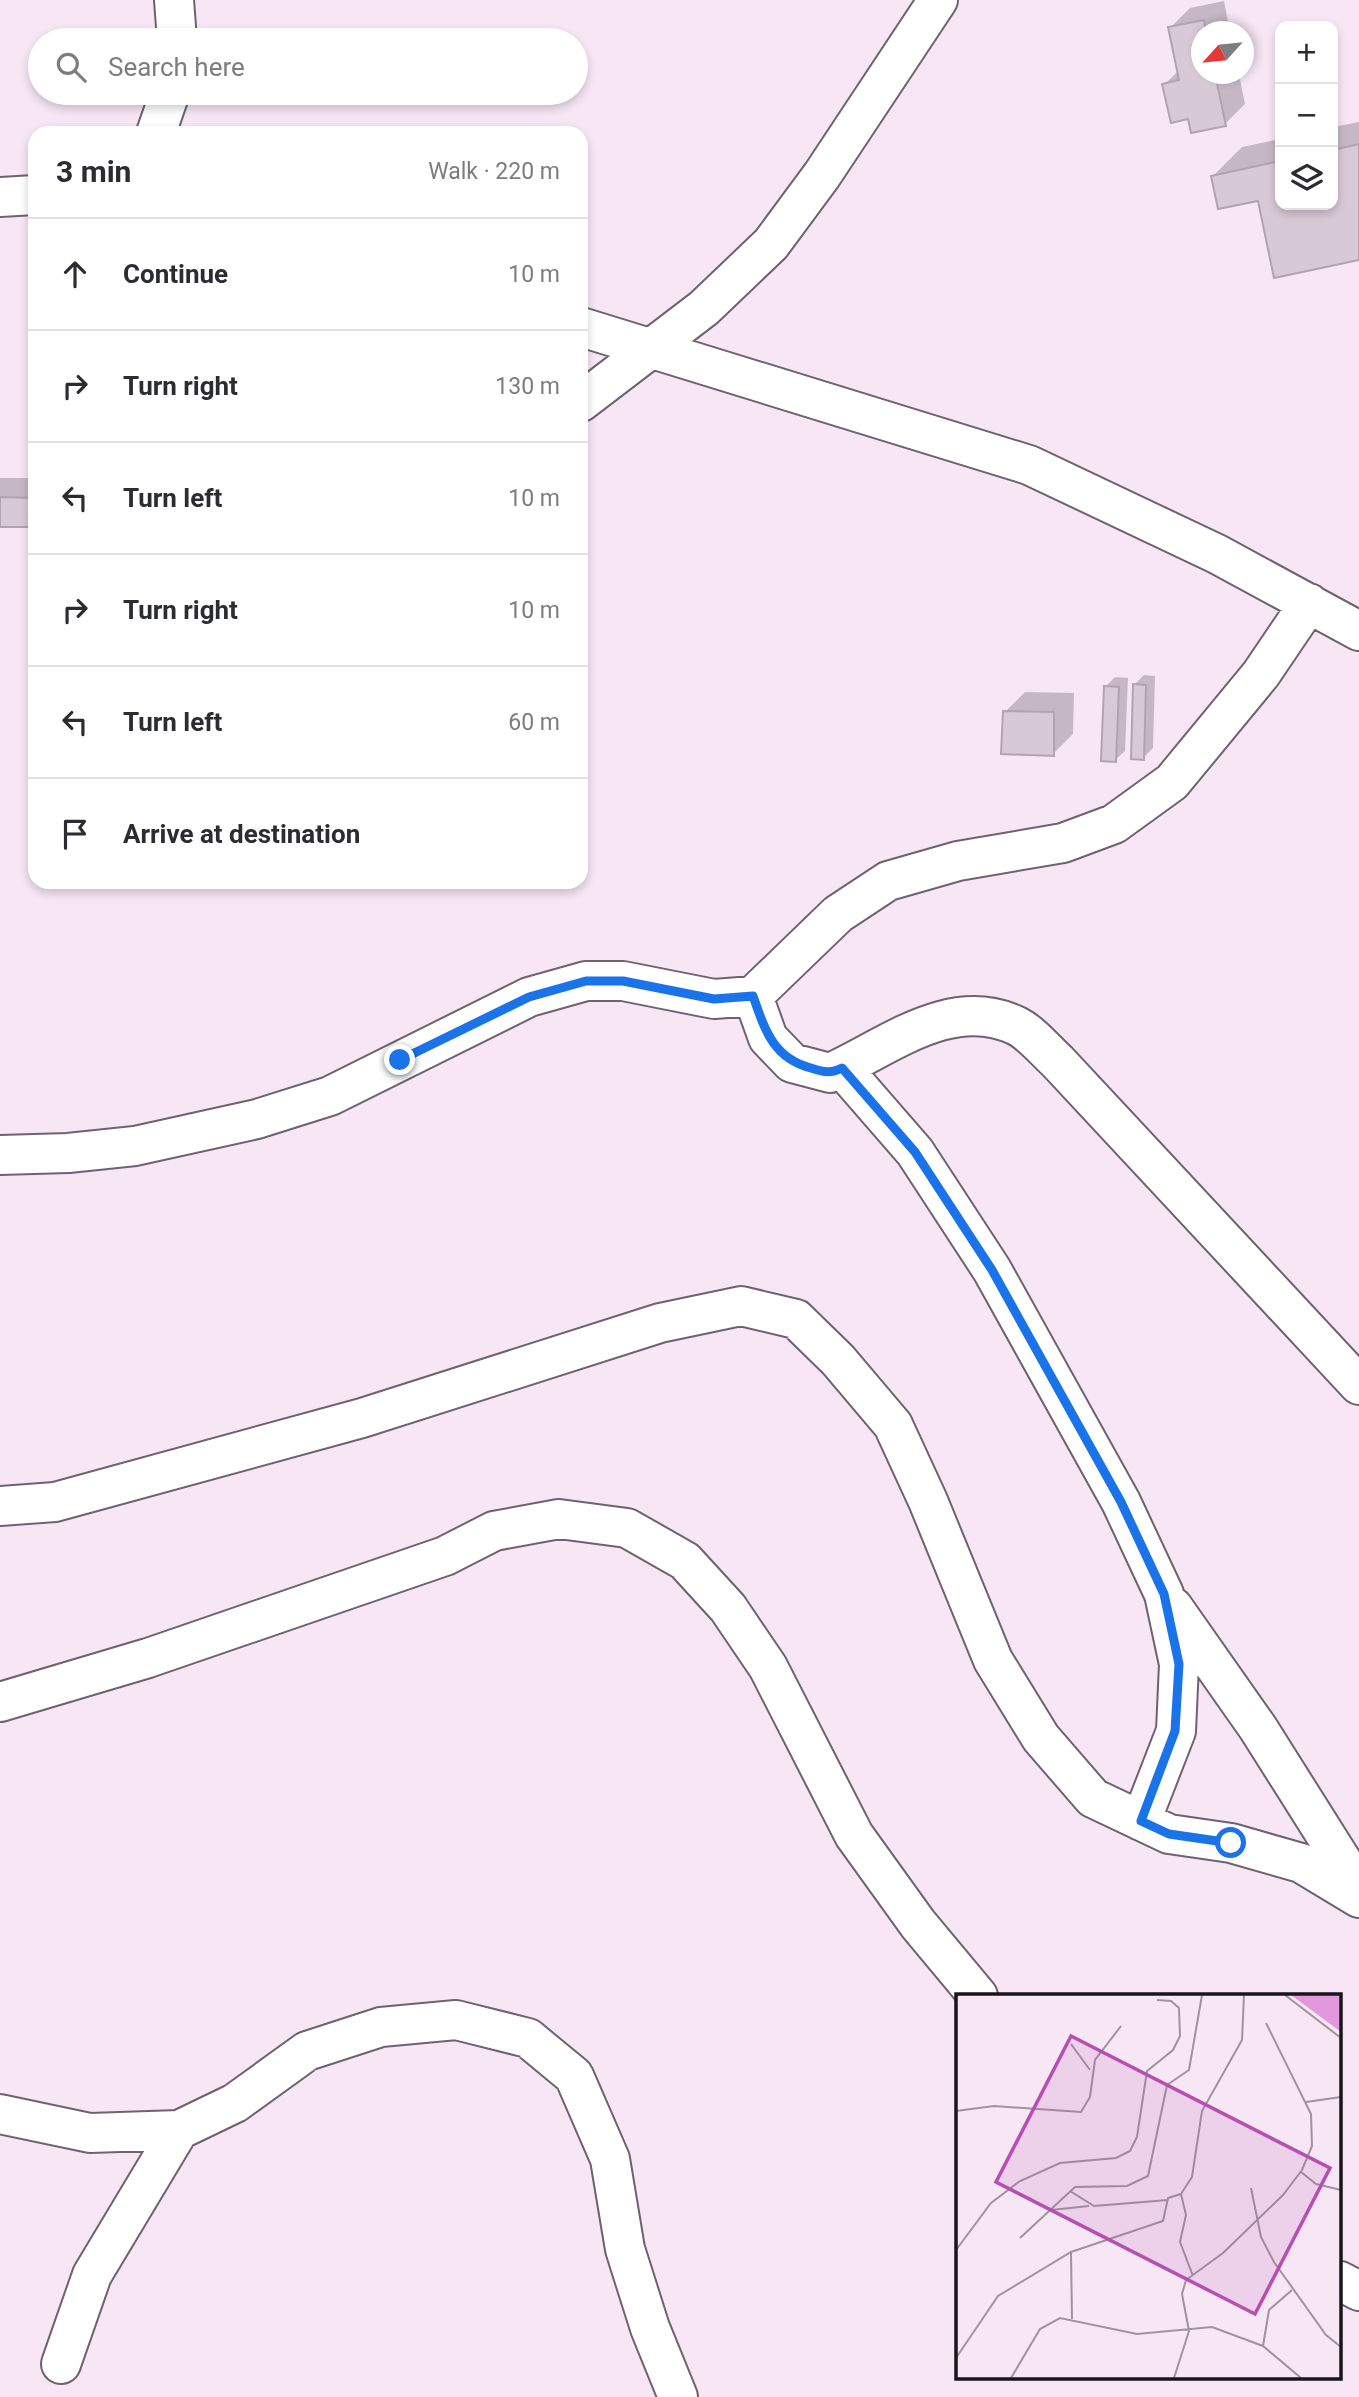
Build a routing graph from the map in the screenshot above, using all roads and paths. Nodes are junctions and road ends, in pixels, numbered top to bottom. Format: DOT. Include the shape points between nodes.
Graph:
graph roads {
  1 [pos="174,0"];
  2 [pos="938,0"];
  3 [pos="176,28"];
  4 [pos="166,105"];
  5 [pos="158,126"];
  6 [pos="28,195"];
  7 [pos="0,197"];
  8 [pos="588,329"];
  9 [pos="651,349"];
  10 [pos="588,397"];
  11 [pos="1309,603"];
  12 [pos="1359,631"];
  13 [pos="753,996"];
  14 [pos="842,1068"];
  15 [pos="0,1155"];
  16 [pos="1359,1385"];
  17 [pos="0,1506"];
  18 [pos="1164,1594"];
  19 [pos="0,1702"];
  20 [pos="1141,1821"];
  21 [pos="1359,1888"];
  22 [pos="1359,1898"];
  23 [pos="976,1994"];
  24 [pos="0,2114"];
  25 [pos="179,2130"];
  26 [pos="1342,2282"];
  27 [pos="1359,2291"];
  28 [pos="61,2364"];
  29 [pos="678,2397"];
  1 -- 3 [label="lane"];
  2 -- 9 [label="lane" via="771,244 704,308"];
  4 -- 5 [label="lane"];
  6 -- 7 [label="lane"];
  8 -- 9 [label="lane"];
  9 -- 10 [label="lane"];
  9 -- 11 [label="lane" via="1029,465"];
  11 -- 12 [label="lane"];
  11 -- 13 [label="lane" via="1261,674 1172,782 1114,824 1062,843 958,861 888,881 838,914"];
  13 -- 14 [label="lane" via="768,1038 792,1063 830,1073"];
  13 -- 15 [label="lane" via="714,999 623,981 586,981 529,997 330,1096 257,1119 135,1146"];
  14 -- 16 [label="lane" via="924,1025 973,1014 1018,1026 1058,1062"];
  14 -- 18 [label="lane" via="915,1152 992,1270 1121,1502"];
  17 -- 20 [label="lane" via="55,1502 362,1418 660,1323 741,1306 796,1319 893,1425 993,1660 1041,1738 1093,1798"];
  18 -- 20 [label="lane" via="1179,1664 1175,1731"];
  18 -- 21 [label="lane" via="1258,1728"];
  19 -- 23 [label="lane" via="148,1658 445,1556 495,1531 559,1519 627,1528 685,1561 728,1608 768,1667 853,1835"];
  20 -- 22 [label="lane" via="1169,1834 1231,1843 1301,1863"];
  24 -- 25 [label="lane" via="90,2133"];
  25 -- 28 [label="lane" via="92,2275"];
  25 -- 29 [label="lane" via="235,2103 307,2051 381,2026 456,2020 528,2038 574,2076 610,2159 625,2249"];
  26 -- 27 [label="lane"];
}
